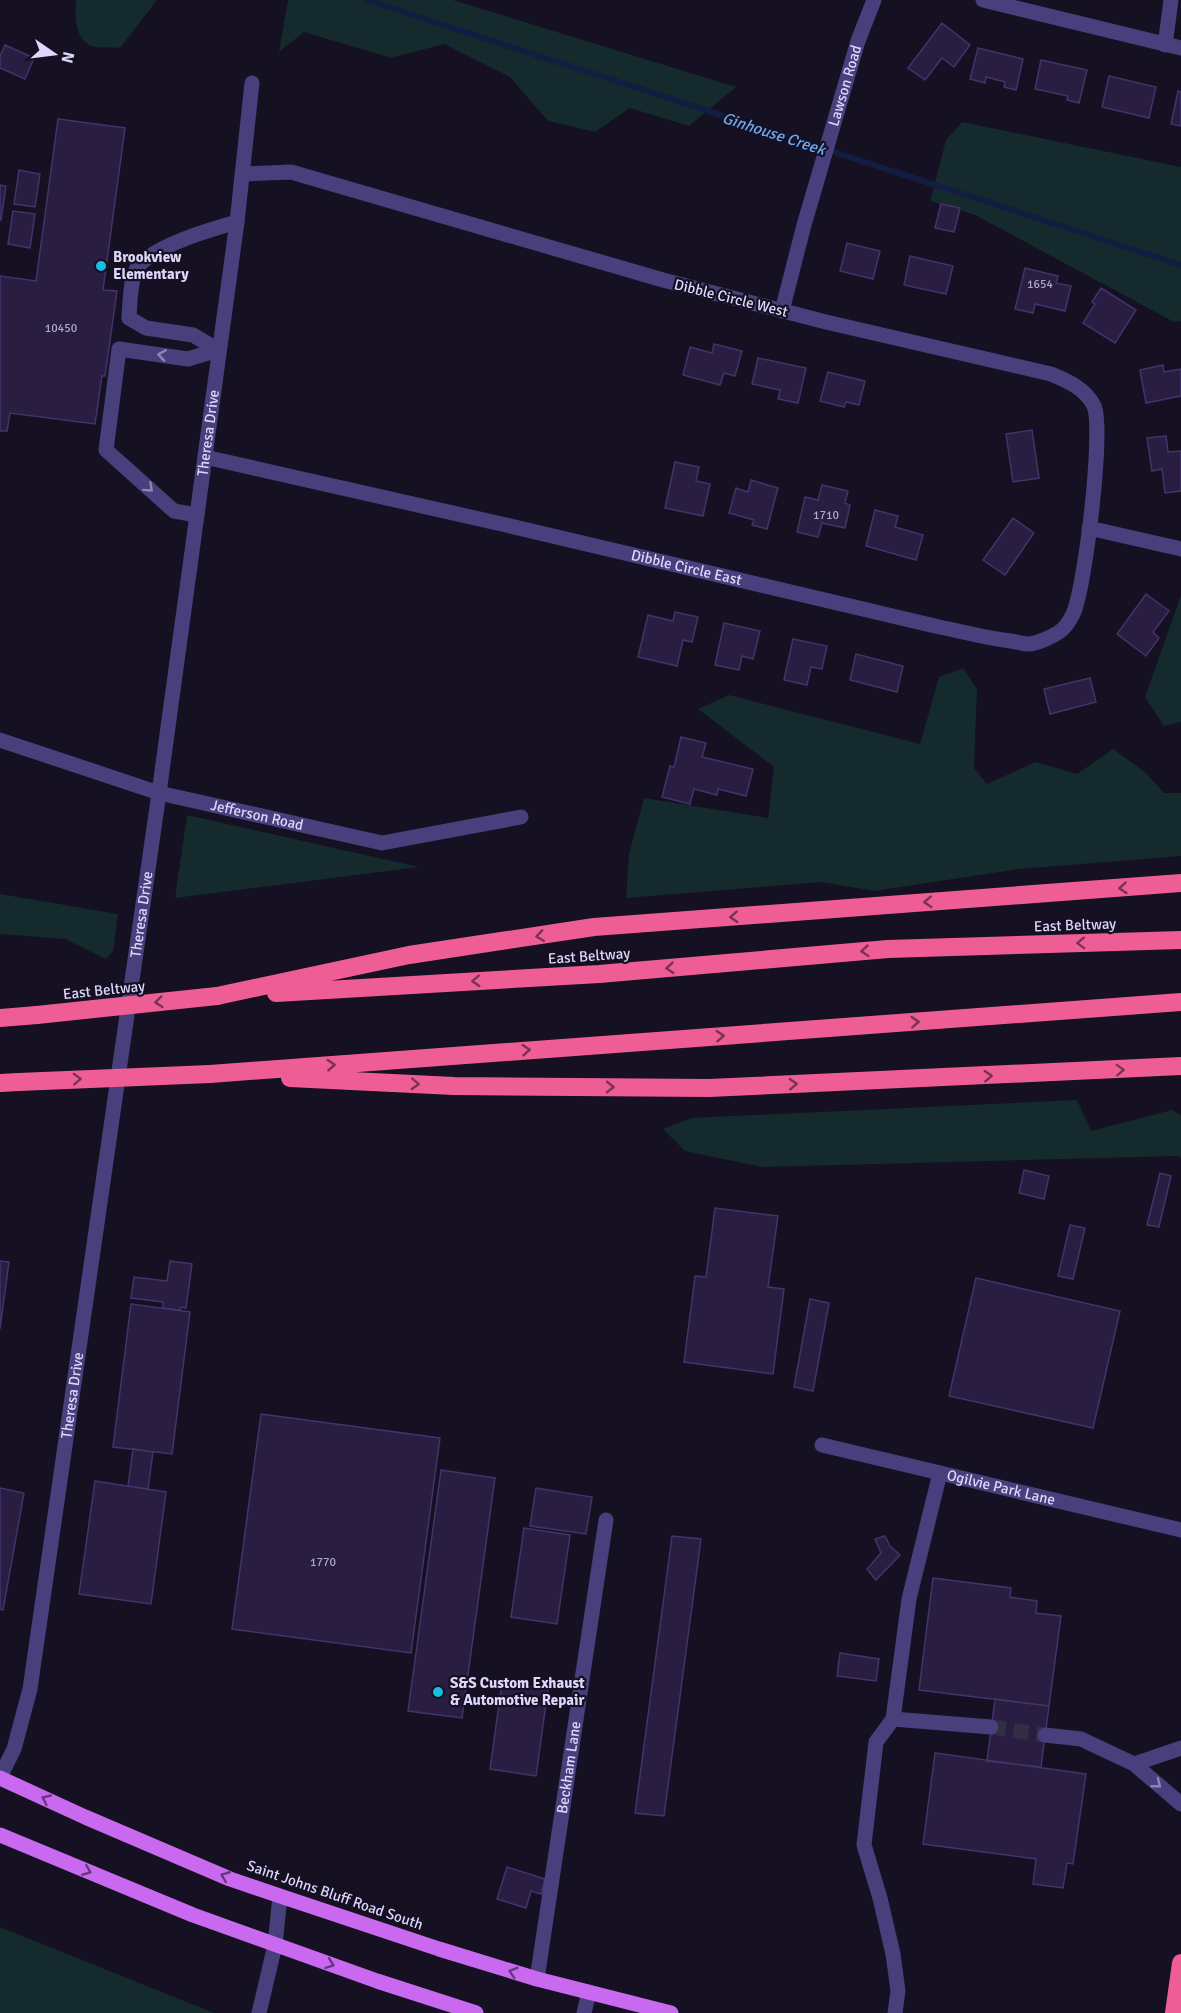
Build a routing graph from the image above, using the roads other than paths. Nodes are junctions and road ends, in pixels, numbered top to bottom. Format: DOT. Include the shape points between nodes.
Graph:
graph roads {
  1 [pos="874,0"];
  2 [pos="983,0"];
  3 [pos="1172,0"];
  4 [pos="1165,45"];
  5 [pos="1181,48"];
  6 [pos="252,83"];
  7 [pos="243,174"];
  8 [pos="237,222"];
  9 [pos="782,311"];
  10 [pos="218,350"];
  11 [pos="205,458"];
  12 [pos="197,515"];
  13 [pos="1089,528"];
  14 [pos="1181,549"];
  15 [pos="0,740"];
  16 [pos="159,792"];
  17 [pos="521,817"];
  18 [pos="1181,883"];
  19 [pos="1181,940"];
  20 [pos="217,996"];
  21 [pos="1181,1002"];
  22 [pos="0,1018"];
  23 [pos="1177,1068"];
  24 [pos="210,1074"];
  25 [pos="0,1083"];
  26 [pos="822,1446"];
  27 [pos="939,1473"];
  28 [pos="606,1520"];
  29 [pos="1181,1530"];
  30 [pos="893,1719"];
  31 [pos="991,1727"];
  32 [pos="1045,1735"];
  33 [pos="1181,1748"];
  34 [pos="1134,1764"];
  35 [pos="0,1777"];
  36 [pos="1181,1804"];
  37 [pos="0,1835"];
  38 [pos="280,1896"];
  39 [pos="275,1945"];
  40 [pos="1181,1963"];
  41 [pos="537,1979"];
  42 [pos="589,1992"];
  43 [pos="259,2013"];
  44 [pos="477,2013"];
  45 [pos="584,2013"];
  46 [pos="671,2013"];
  47 [pos="895,2013"];
  48 [pos="1174,2013"];
  1 -- 9 [label="street, Lawson Road" via="858,41"];
  2 -- 4 [label="street"];
  3 -- 4 [label="street"];
  4 -- 5 [label="street"];
  6 -- 7 [label="street, Theresa Drive"];
  7 -- 8 [label="street, Theresa Drive"];
  7 -- 9 [label="street, Dibble Circle West" via="291,172"];
  8 -- 10 [label="street, Theresa Drive"];
  8 -- 10 [label="street" via="205,230 148,256 136,269 130,296 129,318 146,328 193,335"];
  9 -- 13 [label="street, Dibble Circle West" via="1051,374 1070,382 1094,406 1098,423"];
  10 -- 11 [label="street, Theresa Drive"];
  10 -- 12 [label="street, one-way" via="188,359 119,349 107,439 106,450 174,511"];
  11 -- 12 [label="street, Theresa Drive"];
  11 -- 13 [label="street, Dibble Circle East" via="935,626 1029,644 1060,632 1073,614"];
  12 -- 16 [label="street, Theresa Drive"];
  13 -- 14 [label="street"];
  15 -- 16 [label="street, Jefferson Road"];
  16 -- 17 [label="street, Jefferson Road" via="382,843"];
  16 -- 35 [label="street, Theresa Drive" via="30,1689 14,1749"];
  18 -- 20 [label="highway, one-way" via="594,927 409,955"];
  19 -- 20 [label="highway, East Beltway, one-way" via="888,949 599,974"];
  20 -- 22 [label="highway, East Beltway, one-way, bridge"];
  24 -- 21 [label="highway, one-way"];
  24 -- 23 [label="highway, one-way" via="454,1086 709,1088"];
  25 -- 24 [label="highway, one-way, bridge"];
  26 -- 27 [label="street, Ogilvie Park Lane"];
  27 -- 29 [label="street, Ogilvie Park Lane"];
  27 -- 30 [label="street" via="909,1599"];
  28 -- 41 [label="street, Beckham Lane"];
  30 -- 31 [label="street"];
  30 -- 47 [label="street" via="876,1742 864,1845 893,1954 898,1991"];
  32 -- 34 [label="street" via="1082,1739"];
  33 -- 34 [label="street"];
  34 -- 36 [label="street, one-way"];
  38 -- 35 [label="main road, Saint Johns Bluff Road South, one-way" via="219,1874"];
  37 -- 39 [label="main road, one-way"];
  38 -- 39 [label="street"];
  41 -- 38 [label="main road, Saint Johns Bluff Road South, one-way"];
  39 -- 43 [label="street"];
  39 -- 44 [label="main road, one-way"];
  40 -- 48 [label="highway"];
  41 -- 42 [label="main road, Saint Johns Bluff Road South"];
  42 -- 45 [label="street"];
  42 -- 46 [label="main road, Saint Johns Bluff Road South"];
}
